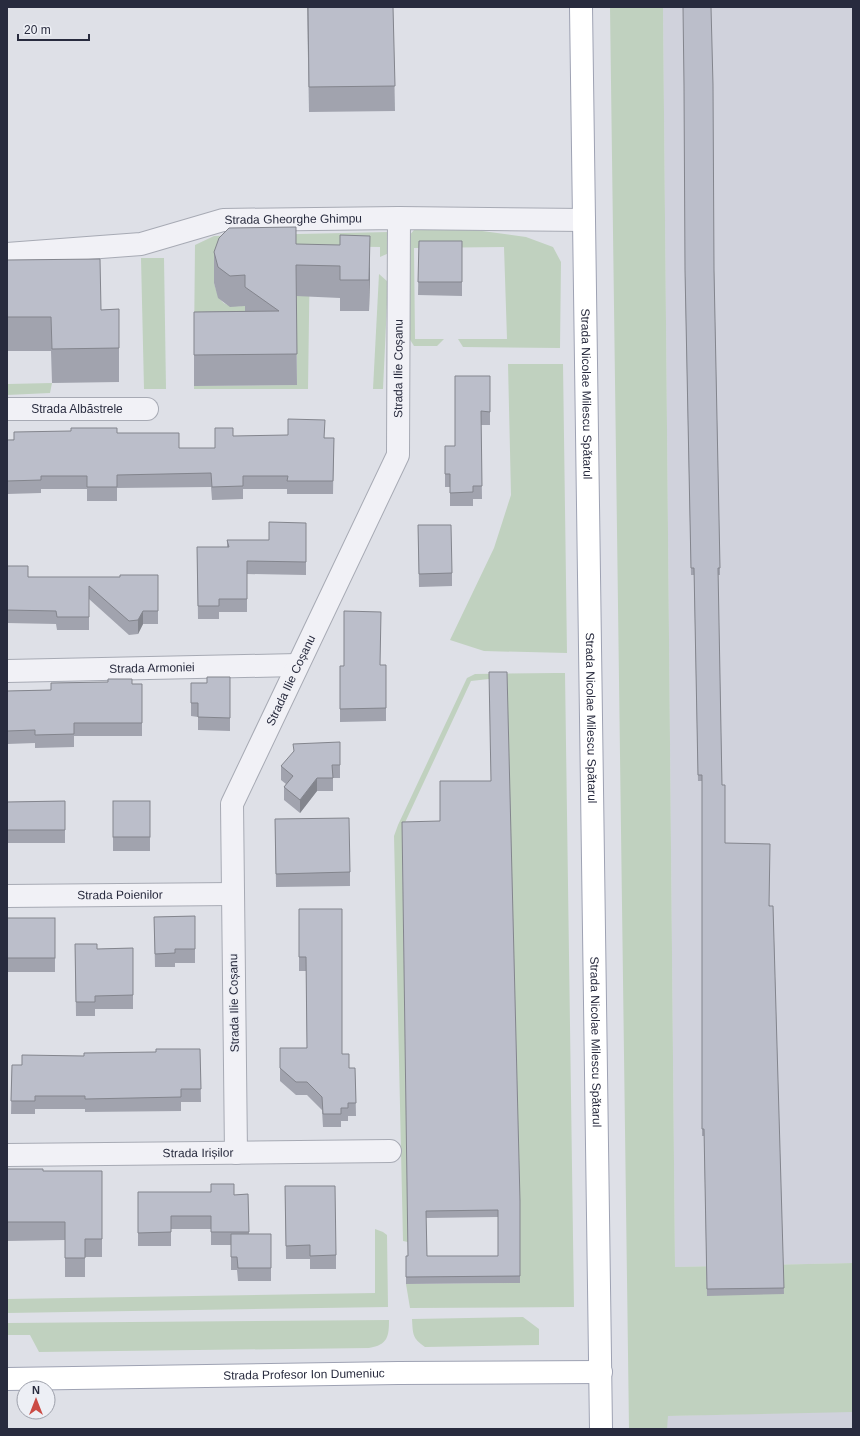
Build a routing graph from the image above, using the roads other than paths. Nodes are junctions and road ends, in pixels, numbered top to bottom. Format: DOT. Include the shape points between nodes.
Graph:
graph roads {
  1 [pos="581,7"];
  2 [pos="399,218"];
  3 [pos="584,220"];
  4 [pos="7,254"];
  5 [pos="7,409"];
  6 [pos="147,409"];
  7 [pos="297,665"];
  8 [pos="7,671"];
  9 [pos="233,894"];
  10 [pos="7,896"];
  11 [pos="390,1151"];
  12 [pos="236,1153"];
  13 [pos="7,1155"];
  14 [pos="601,1372"];
  15 [pos="7,1379"];
  16 [pos="601,1429"];
  1 -- 3 [label="main road, Strada Nicolae Milescu Spătarul"];
  2 -- 3 [label="street, Strada Gheorghe Ghimpu"];
  2 -- 4 [label="street, Strada Gheorghe Ghimpu" via="223,220 141,244"];
  2 -- 7 [label="street, Strada Ilie Coșanu" via="398,455"];
  3 -- 14 [label="main road, Strada Nicolae Milescu Spătarul"];
  5 -- 6 [label="street, Strada Albăstrele"];
  7 -- 8 [label="street, Strada Armoniei"];
  7 -- 9 [label="street, Strada Ilie Coșanu" via="232,804"];
  9 -- 10 [label="street, Strada Poienilor"];
  9 -- 12 [label="street, Strada Ilie Coșanu"];
  11 -- 12 [label="street, Strada Irișilor"];
  12 -- 13 [label="street, Strada Irișilor"];
  14 -- 15 [label="main road, Strada Profesor Ion Dumeniuc"];
  14 -- 16 [label="main road, Strada Nicolae Milescu Spătarul"];
}
